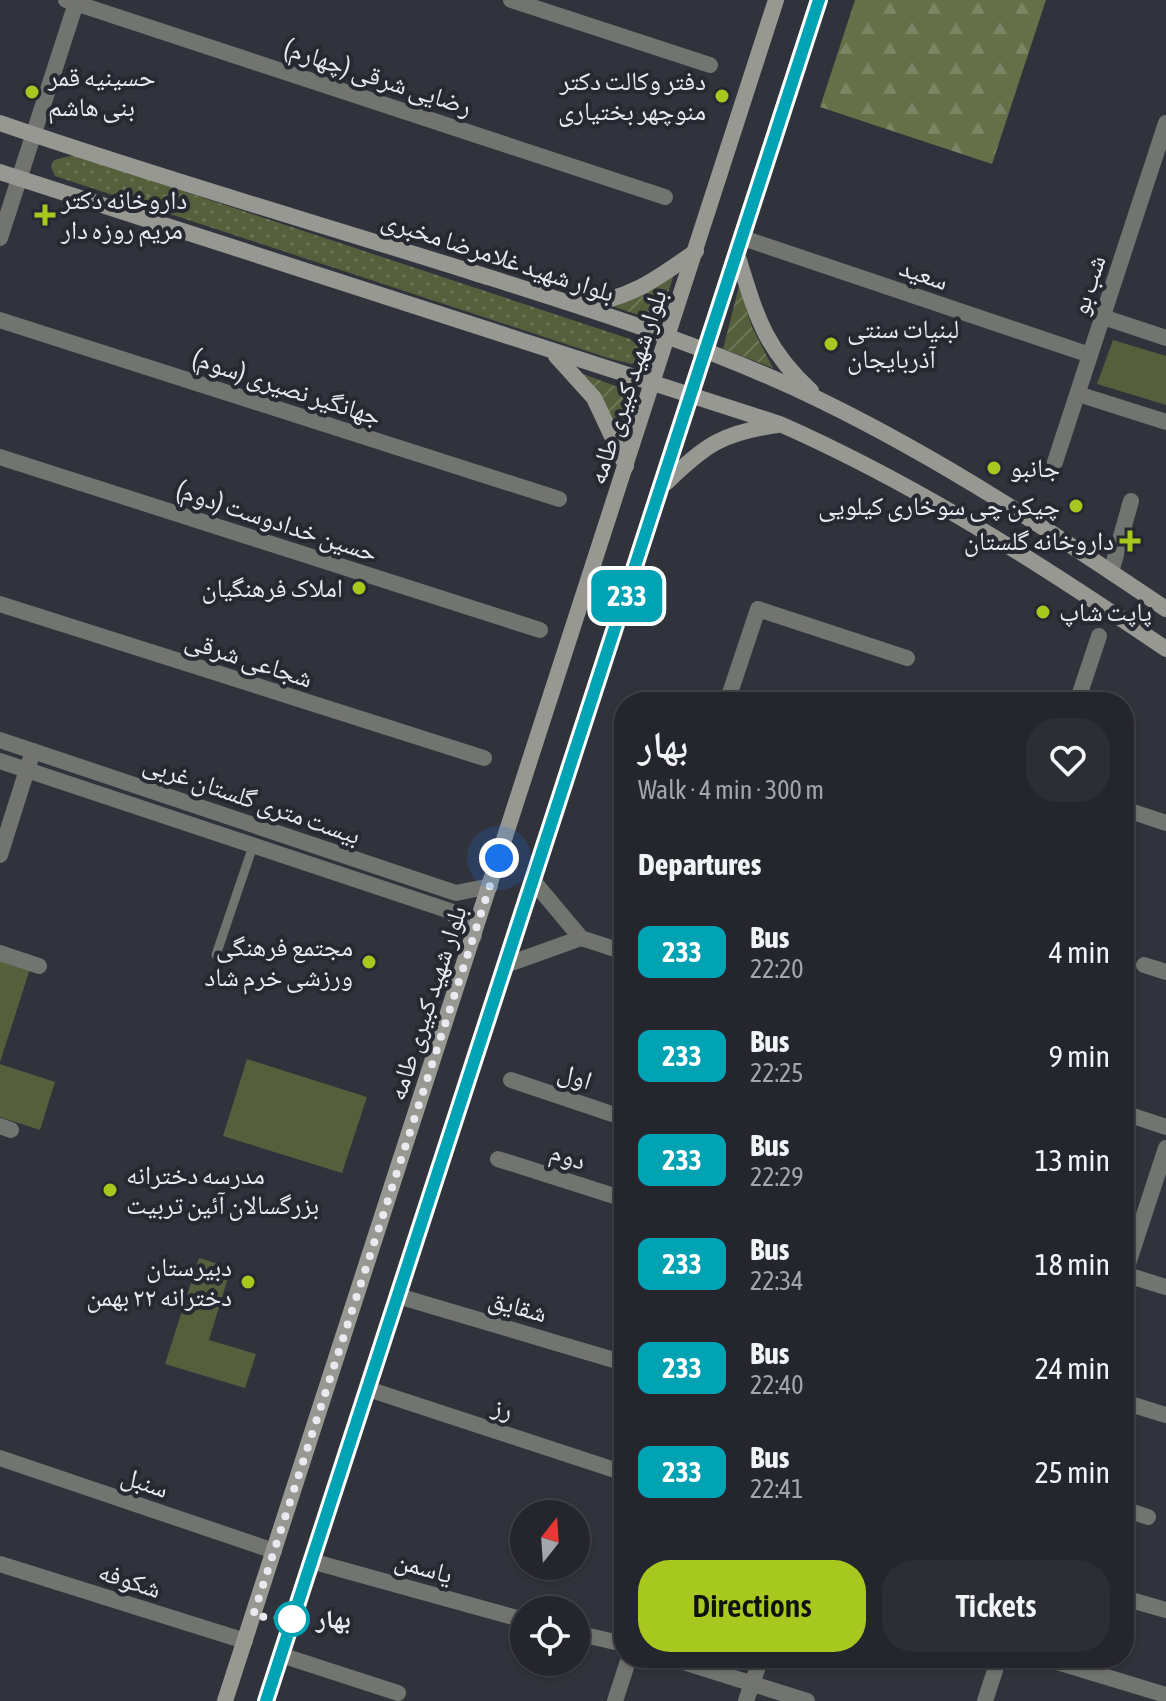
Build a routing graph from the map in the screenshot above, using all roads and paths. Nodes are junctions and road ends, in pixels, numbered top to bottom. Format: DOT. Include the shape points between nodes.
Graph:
graph roads {
  1 [pos="511,0"];
  2 [pos="776,0"];
  3 [pos="818,0"];
  4 [pos="73,1"];
  5 [pos="710,65"];
  6 [pos="0,123"];
  7 [pos="1165,129"];
  8 [pos="33,134"];
  9 [pos="0,172"];
  10 [pos="19,179"];
  11 [pos="665,197"];
  12 [pos="0,238"];
  13 [pos="740,246"];
  14 [pos="696,251"];
  15 [pos="569,303"];
  16 [pos="1103,317"];
  17 [pos="0,320"];
  18 [pos="668,338"];
  19 [pos="1166,338"];
  20 [pos="552,352"];
  21 [pos="706,352"];
  22 [pos="1090,355"];
  23 [pos="653,384"];
  24 [pos="1078,394"];
  25 [pos="692,396"];
  26 [pos="821,400"];
  27 [pos="1166,422"];
  28 [pos="780,424"];
  29 [pos="0,457"];
  30 [pos="1055,462"];
  31 [pos="626,466"];
  32 [pos="663,486"];
  33 [pos="559,499"];
  34 [pos="1131,501"];
  35 [pos="1111,572"];
  36 [pos="0,604"];
  37 [pos="1166,609"];
  38 [pos="540,630"];
  39 [pos="1099,636"];
  40 [pos="1166,649"];
  41 [pos="907,658"];
  42 [pos="730,692"];
  43 [pos="1080,692"];
  44 [pos="0,740"];
  45 [pos="33,751"];
  46 [pos="484,758"];
  47 [pos="0,761"];
  48 [pos="27,770"];
  49 [pos="1134,812"];
  50 [pos="1166,823"];
  51 [pos="253,846"];
  52 [pos="0,855"];
  53 [pos="534,882"];
  54 [pos="490,886"];
  55 [pos="474,936"];
  56 [pos="581,938"];
  57 [pos="614,949"];
  58 [pos="0,953"];
  59 [pos="216,955"];
  60 [pos="506,965"];
  61 [pos="1144,965"];
  62 [pos="39,966"];
  63 [pos="1166,972"];
  64 [pos="511,1080"];
  65 [pos="614,1115"];
  66 [pos="1134,1116"];
  67 [pos="1166,1127"];
  68 [pos="1166,1148"];
  69 [pos="498,1159"];
  70 [pos="614,1196"];
  71 [pos="1134,1245"];
  72 [pos="1134,1278"];
  73 [pos="1166,1287"];
  74 [pos="398,1296"];
  75 [pos="614,1360"];
  76 [pos="368,1389"];
  77 [pos="1134,1405"];
  78 [pos="1166,1415"];
  79 [pos="0,1458"];
  80 [pos="614,1470"];
  81 [pos="1134,1512"];
  82 [pos="1148,1517"];
  83 [pos="274,1551"];
  84 [pos="311,1561"];
  85 [pos="0,1564"];
  86 [pos="1134,1600"];
  87 [pos="1166,1610"];
  88 [pos="510,1616"];
  89 [pos="590,1636"];
  90 [pos="245,1641"];
  91 [pos="614,1642"];
  92 [pos="281,1655"];
  93 [pos="626,1668"];
  94 [pos="702,1668"];
  95 [pos="758,1668"];
  96 [pos="996,1668"];
  97 [pos="1077,1668"];
  98 [pos="752,1684"];
  99 [pos="398,1693"];
  100 [pos="1166,1695"];
  101 [pos="225,1701"];
  102 [pos="266,1701"];
  103 [pos="615,1701"];
  104 [pos="746,1701"];
  105 [pos="807,1701"];
  106 [pos="985,1701"];
  1 -- 5 [label="street"];
  2 -- 14 [label="main road, بلوار شهید کبیری طامه"];
  3 -- 13 [label="main road"];
  4 -- 8 [label="street"];
  4 -- 11 [label="street, رضایی شرقی (چهارم)"];
  6 -- 8 [label="main road, بلوار شهید غلامرضا مخبری"];
  7 -- 16 [label="street, شب بو"];
  8 -- 10 [label="street"];
  8 -- 15 [label="main road, بلوار شهید غلامرضا مخبری"];
  9 -- 10 [label="main road"];
  10 -- 12 [label="street"];
  10 -- 20 [label="main road"];
  13 -- 21 [label="main road"];
  13 -- 22 [label="street, سعید"];
  13 -- 26 [label="main road" via="761,330 786,369"];
  14 -- 15 [label="main road" via="635,291 595,303"];
  14 -- 18 [label="main road, بلوار شهید کبیری طامه"];
  15 -- 18 [label="main road, بلوار شهید غلامرضا مخبری"];
  16 -- 19 [label="street"];
  16 -- 22 [label="street, شب بو"];
  17 -- 33 [label="street, جهانگیر نصیری (سوم)"];
  18 -- 21 [label="main road, بلوار شهید غلامرضا مخبری"];
  18 -- 23 [label="main road, بلوار شهید کبیری طامه"];
  20 -- 23 [label="main road"];
  20 -- 31 [label="main road" via="594,398"];
  21 -- 25 [label="main road"];
  21 -- 26 [label="main road, بلوار شهید غلامرضا مخبری"];
  22 -- 24 [label="street, شب بو"];
  23 -- 25 [label="main road"];
  23 -- 31 [label="main road, بلوار شهید کبیری طامه"];
  24 -- 27 [label="street"];
  24 -- 30 [label="street, شب بو"];
  25 -- 28 [label="main road"];
  25 -- 32 [label="main road"];
  26 -- 35 [label="main road, بلوار شهید غلامرضا مخبری" via="1037,522"];
  28 -- 32 [label="main road" via="739,431 708,444"];
  28 -- 40 [label="main road" via="942,504"];
  29 -- 38 [label="street, حسین خدادوست (دوم)"];
  31 -- 54 [label="main road, بلوار شهید کبیری طامه"];
  32 -- 53 [label="main road"];
  34 -- 35 [label="street"];
  35 -- 37 [label="main road, بلوار شهید غلامرضا مخبری"];
  36 -- 46 [label="street, شجاعی شرقی"];
  39 -- 43 [label="street"];
  41 -- 42 [label="street" via="758,609"];
  44 -- 45 [label="street, بیست متری گلستان غربی"];
  45 -- 48 [label="street"];
  45 -- 54 [label="street, بیست متری گلستان غربی" via="456,893"];
  47 -- 48 [label="street, بیست متری گلستان غربی"];
  48 -- 51 [label="street, بیست متری گلستان غربی"];
  48 -- 52 [label="street"];
  49 -- 50 [label="street"];
  51 -- 55 [label="street, بیست متری گلستان غربی" via="450,911"];
  51 -- 59 [label="lane"];
  53 -- 56 [label="street"];
  53 -- 60 [label="main road"];
  54 -- 55 [label="main road, بلوار شهید کبیری طامه"];
  55 -- 83 [label="main road, بلوار شهید کبیری طامه"];
  56 -- 57 [label="street"];
  56 -- 60 [label="street"];
  58 -- 62 [label="street"];
  60 -- 74 [label="main road"];
  61 -- 63 [label="street"];
  64 -- 65 [label="street, اول"];
  66 -- 67 [label="street"];
  68 -- 71 [label="street"];
  69 -- 70 [label="street, دوم"];
  72 -- 73 [label="street"];
  74 -- 75 [label="street, شقایق"];
  74 -- 76 [label="main road"];
  76 -- 80 [label="street, رز"];
  76 -- 84 [label="main road"];
  77 -- 78 [label="street"];
  79 -- 83 [label="street, سنبل"];
  81 -- 82 [label="street"];
  83 -- 90 [label="main road, بلوار شهید کبیری طامه"];
  84 -- 88 [label="street, یاسمن"];
  84 -- 92 [label="main road"];
  85 -- 90 [label="street, شکوفه"];
  86 -- 87 [label="street"];
  89 -- 91 [label="street"];
  90 -- 101 [label="main road, بلوار شهید کبیری طامه"];
  92 -- 99 [label="street"];
  92 -- 102 [label="main road"];
  93 -- 103 [label="street"];
  94 -- 98 [label="street"];
  95 -- 98 [label="street"];
  96 -- 106 [label="street"];
  97 -- 100 [label="street"];
  98 -- 104 [label="street"];
  98 -- 105 [label="street"];
}
